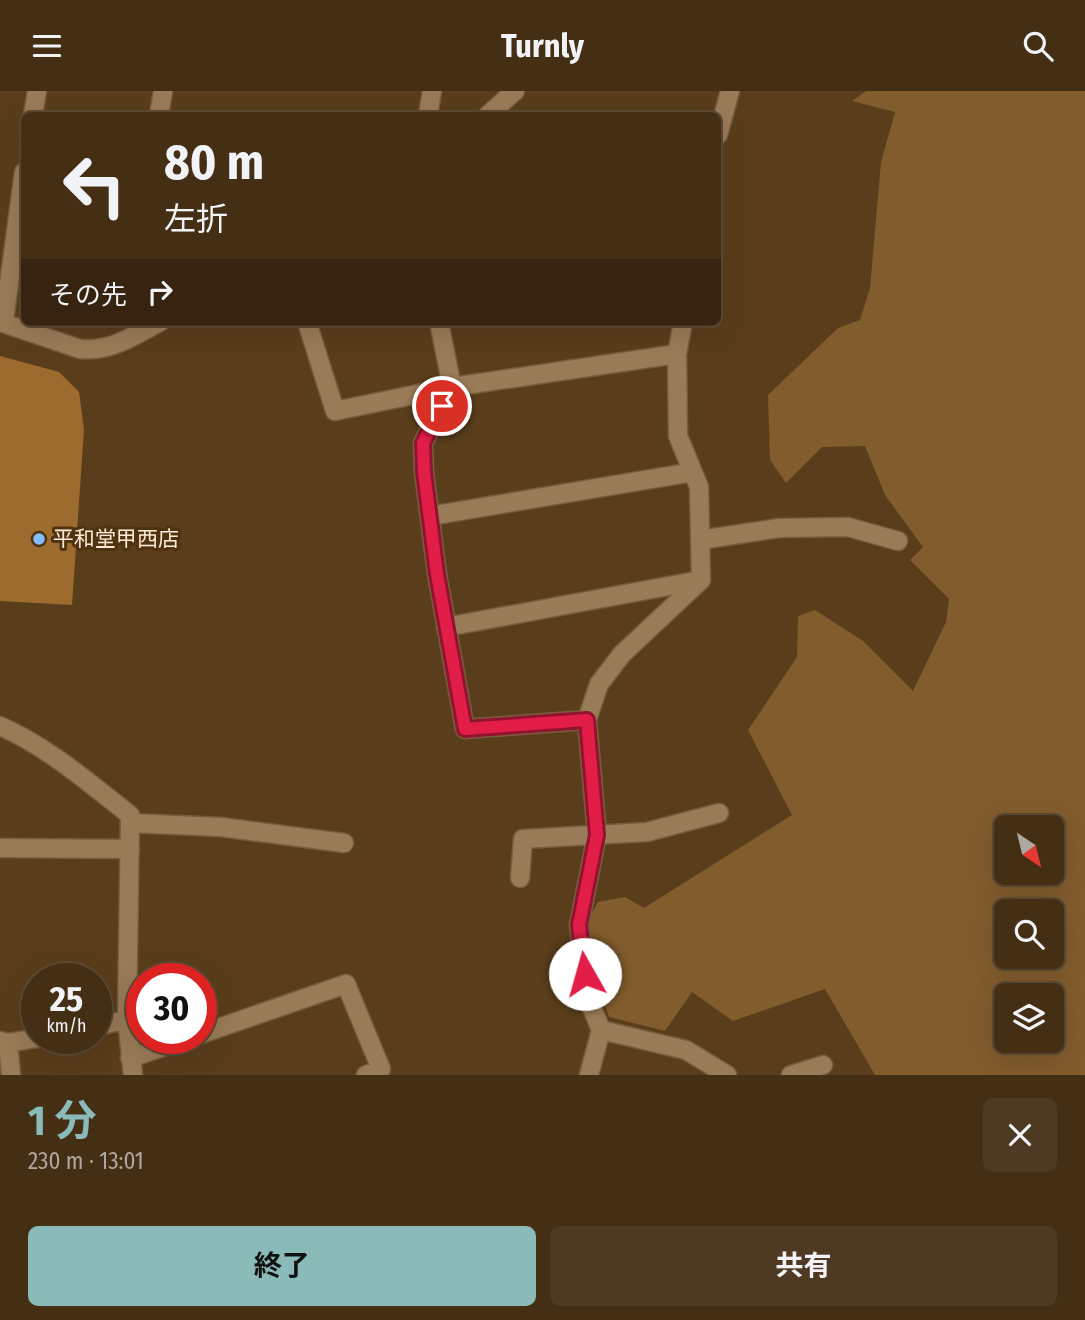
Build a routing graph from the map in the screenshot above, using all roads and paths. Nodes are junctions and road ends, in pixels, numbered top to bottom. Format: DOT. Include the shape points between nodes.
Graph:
graph roads {
  1 [pos="37,91"];
  2 [pos="163,91"];
  3 [pos="432,91"];
  4 [pos="515,91"];
  5 [pos="730,91"];
  6 [pos="34,112"];
  7 [pos="160,112"];
  8 [pos="428,112"];
  9 [pos="491,112"];
  10 [pos="721,124"];
  11 [pos="21,217"];
  12 [pos="2,321"];
  13 [pos="152,326"];
  14 [pos="308,326"];
  15 [pos="440,326"];
  16 [pos="682,326"];
  17 [pos="677,354"];
  18 [pos="452,387"];
  19 [pos="693,473"];
  20 [pos="430,516"];
  21 [pos="700,540"];
  22 [pos="898,541"];
  23 [pos="701,580"];
  24 [pos="446,627"];
  25 [pos="587,720"];
  26 [pos="0,726"];
  27 [pos="719,813"];
  28 [pos="130,823"];
  29 [pos="597,835"];
  30 [pos="344,843"];
  31 [pos="0,848"];
  32 [pos="131,849"];
  33 [pos="520,878"];
  34 [pos="128,963"];
  35 [pos="217,1028"];
  36 [pos="600,1030"];
  37 [pos="4,1042"];
  38 [pos="158,1054"];
  39 [pos="823,1065"];
  40 [pos="132,1067"];
  41 [pos="11,1075"];
  42 [pos="366,1075"];
  43 [pos="589,1075"];
  44 [pos="727,1075"];
  45 [pos="791,1075"];
  1 -- 6 [label="street"];
  2 -- 7 [label="street"];
  3 -- 8 [label="street"];
  4 -- 9 [label="street"];
  5 -- 10 [label="street"];
  11 -- 12 [label="street"];
  12 -- 13 [label="street" via="93,350 113,347"];
  14 -- 18 [label="street" via="335,411"];
  15 -- 18 [label="street"];
  16 -- 17 [label="street"];
  17 -- 18 [label="street"];
  17 -- 19 [label="street" via="678,436"];
  18 -- 20 [label="street" via="423,443"];
  19 -- 20 [label="street"];
  19 -- 21 [label="street" via="699,487"];
  20 -- 24 [label="street"];
  21 -- 22 [label="street" via="779,528 848,527"];
  21 -- 23 [label="street"];
  23 -- 24 [label="street"];
  23 -- 25 [label="street" via="598,684"];
  24 -- 25 [label="street" via="465,729"];
  25 -- 29 [label="street"];
  26 -- 28 [label="street" via="75,772 130,815"];
  27 -- 29 [label="street" via="648,832"];
  28 -- 30 [label="street" via="221,827"];
  28 -- 32 [label="street"];
  29 -- 33 [label="street" via="523,839"];
  29 -- 36 [label="street" via="579,925 588,998"];
  31 -- 32 [label="street"];
  32 -- 34 [label="street"];
  35 -- 42 [label="street" via="346,984 382,1069"];
  36 -- 43 [label="street"];
  36 -- 44 [label="street" via="686,1050"];
  37 -- 41 [label="street"];
  38 -- 40 [label="street"];
  39 -- 45 [label="street"];
}
